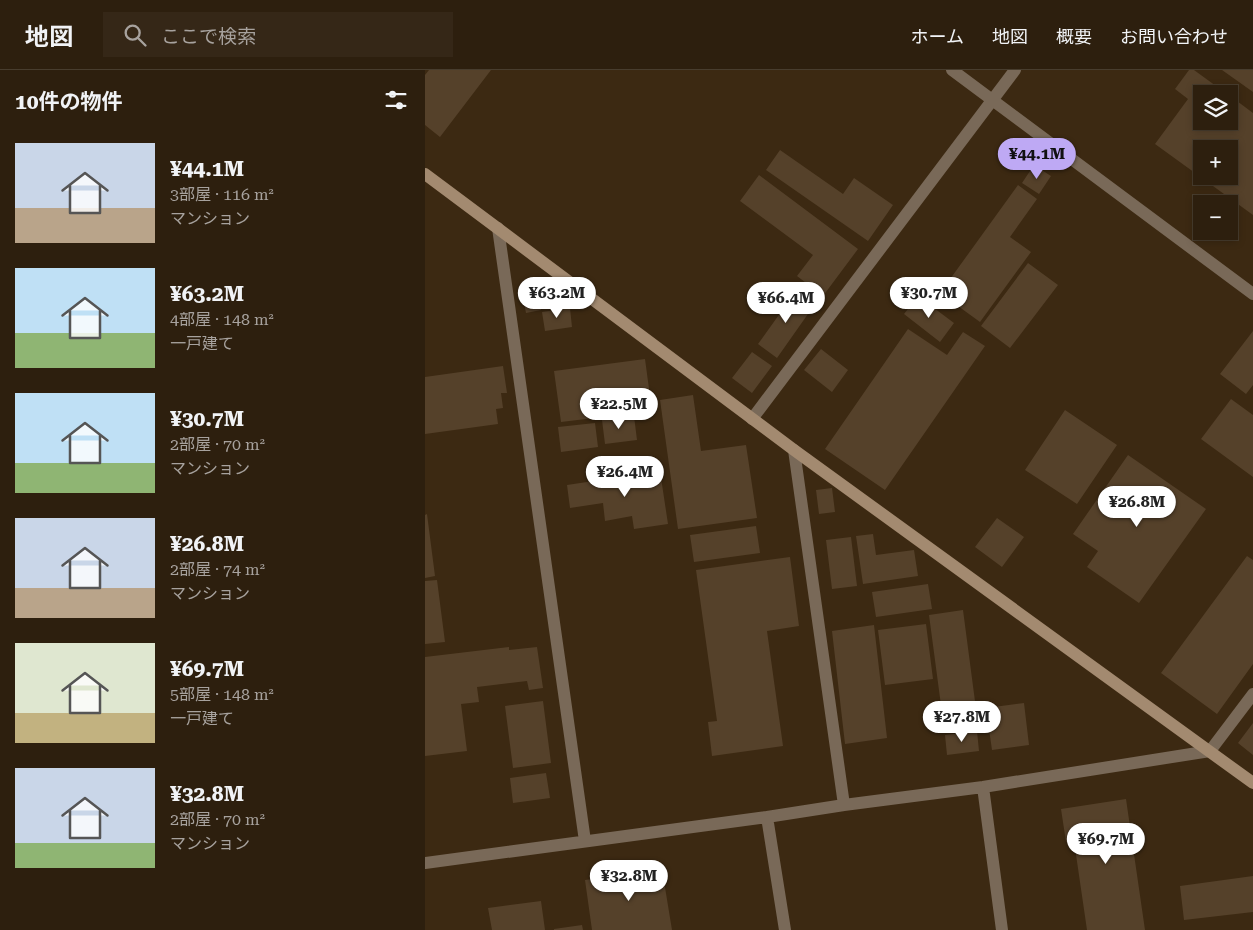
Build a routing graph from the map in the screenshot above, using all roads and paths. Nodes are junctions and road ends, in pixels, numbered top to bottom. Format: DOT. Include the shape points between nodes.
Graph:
graph roads {
  1 [pos="952,70"];
  2 [pos="1015,70"];
  3 [pos="993,100"];
  4 [pos="425,174"];
  5 [pos="499,228"];
  6 [pos="1253,294"];
  7 [pos="752,419"];
  8 [pos="794,450"];
  9 [pos="1253,694"];
  10 [pos="1210,751"];
  11 [pos="1253,783"];
  12 [pos="983,787"];
  13 [pos="844,805"];
  14 [pos="767,817"];
  15 [pos="585,841"];
  16 [pos="425,863"];
  17 [pos="785,930"];
  18 [pos="1002,930"];
  1 -- 3 [label="street"];
  2 -- 3 [label="street"];
  3 -- 6 [label="street"];
  3 -- 7 [label="street"];
  4 -- 5 [label="street"];
  5 -- 7 [label="street"];
  5 -- 15 [label="street"];
  7 -- 8 [label="street"];
  8 -- 10 [label="street"];
  8 -- 13 [label="street"];
  9 -- 10 [label="street"];
  10 -- 11 [label="street"];
  10 -- 12 [label="street"];
  12 -- 13 [label="street"];
  12 -- 18 [label="street"];
  13 -- 14 [label="street"];
  14 -- 15 [label="street"];
  14 -- 17 [label="street"];
  15 -- 16 [label="street"];
}
